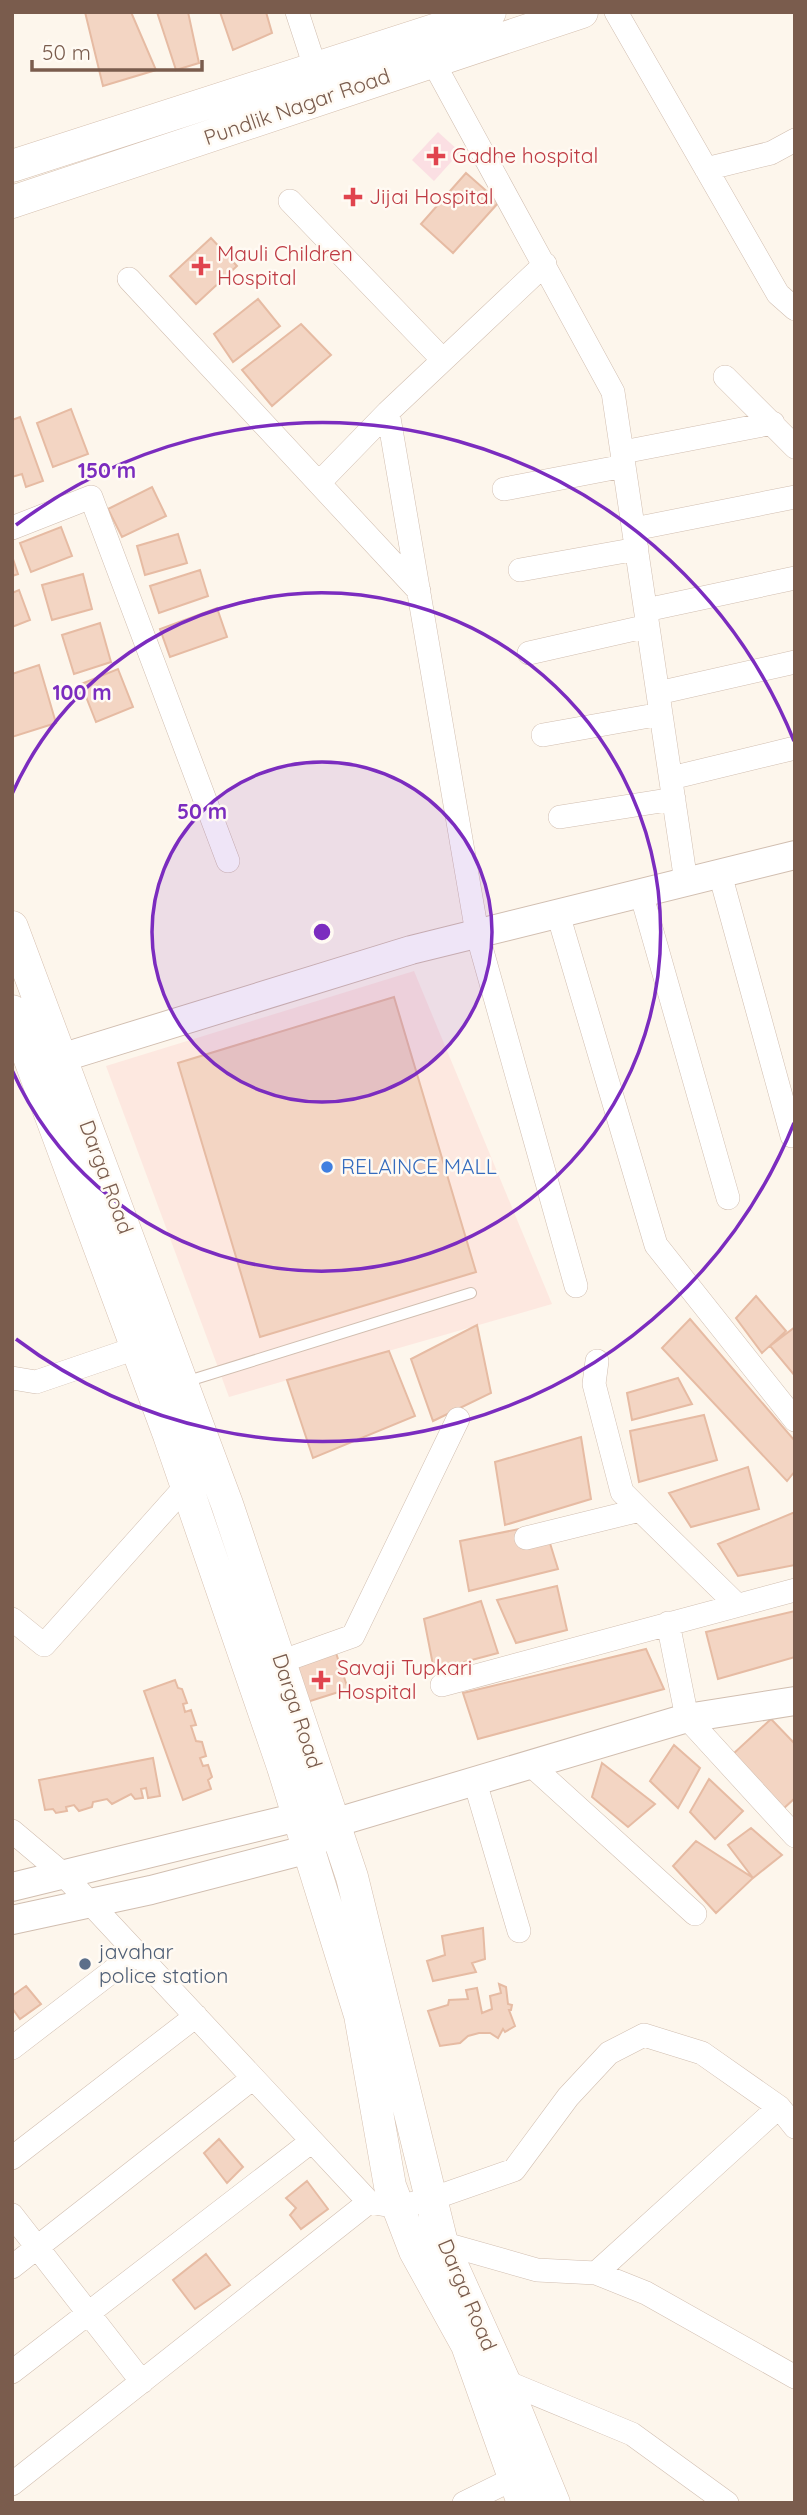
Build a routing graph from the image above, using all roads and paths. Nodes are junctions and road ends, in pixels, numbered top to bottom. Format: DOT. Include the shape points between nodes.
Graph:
graph roads {
  1 [pos="297,12"];
  2 [pos="490,12"];
  3 [pos="616,12"];
  4 [pos="575,13"];
  5 [pos="425,48"];
  6 [pos="316,67"];
  7 [pos="795,140"];
  8 [pos="83,143"];
  9 [pos="12,166"];
  10 [pos="706,169"];
  11 [pos="93,175"];
  12 [pos="290,201"];
  13 [pos="12,202"];
  14 [pos="545,264"];
  15 [pos="129,279"];
  16 [pos="795,309"];
  17 [pos="443,360"];
  18 [pos="725,377"];
  19 [pos="388,412"];
  20 [pos="773,423"];
  21 [pos="795,447"];
  22 [pos="623,459"];
  23 [pos="319,484"];
  24 [pos="504,489"];
  25 [pos="795,497"];
  26 [pos="12,528"];
  27 [pos="635,539"];
  28 [pos="520,570"];
  29 [pos="795,578"];
  30 [pos="419,591"];
  31 [pos="647,618"];
  32 [pos="529,653"];
  33 [pos="795,662"];
  34 [pos="660,704"];
  35 [pos="543,736"];
  36 [pos="795,748"];
  37 [pos="672,788"];
  38 [pos="560,817"];
  39 [pos="795,855"];
  40 [pos="228,860"];
  41 [pos="720,874"];
  42 [pos="686,882"];
  43 [pos="641,893"];
  44 [pos="558,914"];
  45 [pos="12,927"];
  46 [pos="477,933"];
  47 [pos="12,1012"];
  48 [pos="20,1050"];
  49 [pos="61,1058"];
  50 [pos="792,1136"];
  51 [pos="728,1198"];
  52 [pos="576,1286"];
  53 [pos="471,1293"];
  54 [pos="136,1348"];
  55 [pos="597,1361"];
  56 [pos="12,1378"];
  57 [pos="183,1383"];
  58 [pos="458,1419"];
  59 [pos="795,1420"];
  60 [pos="215,1472"];
  61 [pos="186,1486"];
  62 [pos="640,1510"];
  63 [pos="526,1538"];
  64 [pos="795,1590"];
  65 [pos="736,1604"];
  66 [pos="12,1619"];
  67 [pos="668,1623"];
  68 [pos="280,1662"];
  69 [pos="442,1685"];
  70 [pos="795,1700"];
  71 [pos="687,1718"];
  72 [pos="531,1765"];
  73 [pos="475,1782"];
  74 [pos="298,1817"];
  75 [pos="334,1824"];
  76 [pos="12,1831"];
  77 [pos="795,1836"];
  78 [pos="309,1849"];
  79 [pos="63,1874"];
  80 [pos="12,1887"];
  81 [pos="90,1903"];
  82 [pos="695,1914"];
  83 [pos="12,1920"];
  84 [pos="519,1931"];
  85 [pos="136,1953"];
  86 [pos="196,2017"];
  87 [pos="12,2048"];
  88 [pos="253,2078"];
  89 [pos="779,2107"];
  90 [pos="795,2127"];
  91 [pos="312,2141"];
  92 [pos="12,2158"];
  93 [pos="431,2199"];
  94 [pos="384,2205"];
  95 [pos="12,2215"];
  96 [pos="442,2243"];
  97 [pos="37,2248"];
  98 [pos="12,2267"];
  99 [pos="596,2273"];
  100 [pos="89,2314"];
  101 [pos="12,2372"];
  102 [pos="795,2377"];
  103 [pos="504,2381"];
  104 [pos="142,2382"];
  105 [pos="526,2482"];
  106 [pos="12,2484"];
  107 [pos="464,2503"];
  108 [pos="554,2503"];
  109 [pos="727,2503"];
  1 -- 6 [label="street"];
  2 -- 5 [label="main road, Pundlik Nagar Road"];
  3 -- 10 [label="street"];
  4 -- 5 [label="main road, Pundlik Nagar Road"];
  5 -- 6 [label="main road, Pundlik Nagar Road"];
  5 -- 11 [label="main road, Pundlik Nagar Road"];
  5 -- 14 [label="street"];
  6 -- 8 [label="main road, Pundlik Nagar Road"];
  7 -- 10 [label="street" via="771,153"];
  8 -- 9 [label="main road, Pundlik Nagar Road"];
  8 -- 11 [label="main road"];
  10 -- 16 [label="street" via="778,294"];
  11 -- 13 [label="main road, Pundlik Nagar Road"];
  12 -- 17 [label="street"];
  14 -- 17 [label="street"];
  14 -- 22 [label="street" via="613,392"];
  15 -- 23 [label="street"];
  17 -- 19 [label="street"];
  18 -- 20 [label="street"];
  19 -- 23 [label="street"];
  19 -- 30 [label="street"];
  20 -- 21 [label="street"];
  20 -- 22 [label="street"];
  22 -- 24 [label="street"];
  22 -- 27 [label="street"];
  23 -- 30 [label="street"];
  25 -- 27 [label="street"];
  26 -- 40 [label="street" via="91,498"];
  27 -- 28 [label="street"];
  27 -- 31 [label="street"];
  29 -- 31 [label="street"];
  30 -- 46 [label="street"];
  31 -- 32 [label="street"];
  31 -- 34 [label="street"];
  33 -- 34 [label="street"];
  34 -- 35 [label="street"];
  34 -- 37 [label="street"];
  36 -- 37 [label="street"];
  37 -- 38 [label="street"];
  37 -- 42 [label="street"];
  39 -- 41 [label="street"];
  41 -- 42 [label="street"];
  41 -- 50 [label="street"];
  42 -- 43 [label="street"];
  43 -- 44 [label="street"];
  43 -- 51 [label="street"];
  44 -- 46 [label="street"];
  44 -- 59 [label="street" via="656,1245"];
  45 -- 49 [label="main road, Darga Road"];
  46 -- 49 [label="street"];
  46 -- 52 [label="street"];
  47 -- 48 [label="main road, Darga Road"];
  48 -- 49 [label="street"];
  48 -- 54 [label="main road, Darga Road"];
  49 -- 57 [label="main road, Darga Road"];
  53 -- 57 [label="lane"];
  54 -- 56 [label="street" via="36,1382"];
  54 -- 61 [label="main road, Darga Road"];
  55 -- 62 [label="street" via="594,1384 622,1492"];
  57 -- 60 [label="main road, Darga Road"];
  58 -- 68 [label="street" via="353,1636"];
  60 -- 61 [label="street"];
  60 -- 68 [label="main road, Darga Road"];
  61 -- 66 [label="street" via="44,1646"];
  61 -- 74 [label="main road, Darga Road"];
  62 -- 63 [label="street"];
  62 -- 65 [label="street"];
  64 -- 65 [label="street"];
  65 -- 67 [label="street"];
  67 -- 69 [label="street"];
  67 -- 71 [label="street"];
  68 -- 75 [label="main road, Darga Road"];
  70 -- 71 [label="street"];
  71 -- 72 [label="street"];
  71 -- 77 [label="street"];
  72 -- 73 [label="street"];
  72 -- 82 [label="street"];
  73 -- 75 [label="street"];
  73 -- 84 [label="street"];
  74 -- 75 [label="street"];
  74 -- 78 [label="main road, Darga Road"];
  74 -- 79 [label="street"];
  75 -- 78 [label="street"];
  75 -- 93 [label="main road, Darga Road" via="352,1877"];
  76 -- 79 [label="street"];
  78 -- 81 [label="street"];
  78 -- 94 [label="main road, Darga Road" via="360,2015 390,2186"];
  79 -- 80 [label="street"];
  79 -- 81 [label="street"];
  81 -- 83 [label="street"];
  81 -- 85 [label="street"];
  85 -- 86 [label="street"];
  85 -- 87 [label="street"];
  86 -- 88 [label="street"];
  86 -- 92 [label="street"];
  88 -- 91 [label="street"];
  88 -- 97 [label="street"];
  89 -- 90 [label="street"];
  89 -- 93 [label="street" via="702,2053 644,2035 610,2053 568,2097 514,2170"];
  89 -- 99 [label="street"];
  91 -- 94 [label="street"];
  91 -- 100 [label="street"];
  93 -- 94 [label="street"];
  93 -- 96 [label="main road, Darga Road"];
  94 -- 104 [label="street"];
  94 -- 105 [label="main road, Darga Road" via="467,2345"];
  95 -- 97 [label="street"];
  96 -- 99 [label="street" via="537,2270"];
  96 -- 103 [label="main road, Darga Road"];
  97 -- 98 [label="street"];
  97 -- 100 [label="street"];
  99 -- 102 [label="street" via="646,2293"];
  100 -- 101 [label="street"];
  100 -- 104 [label="street"];
  103 -- 105 [label="main road, Darga Road"];
  103 -- 109 [label="street" via="632,2434"];
  104 -- 106 [label="street"];
  105 -- 107 [label="street"];
  105 -- 108 [label="main road, Darga Road"];
}
